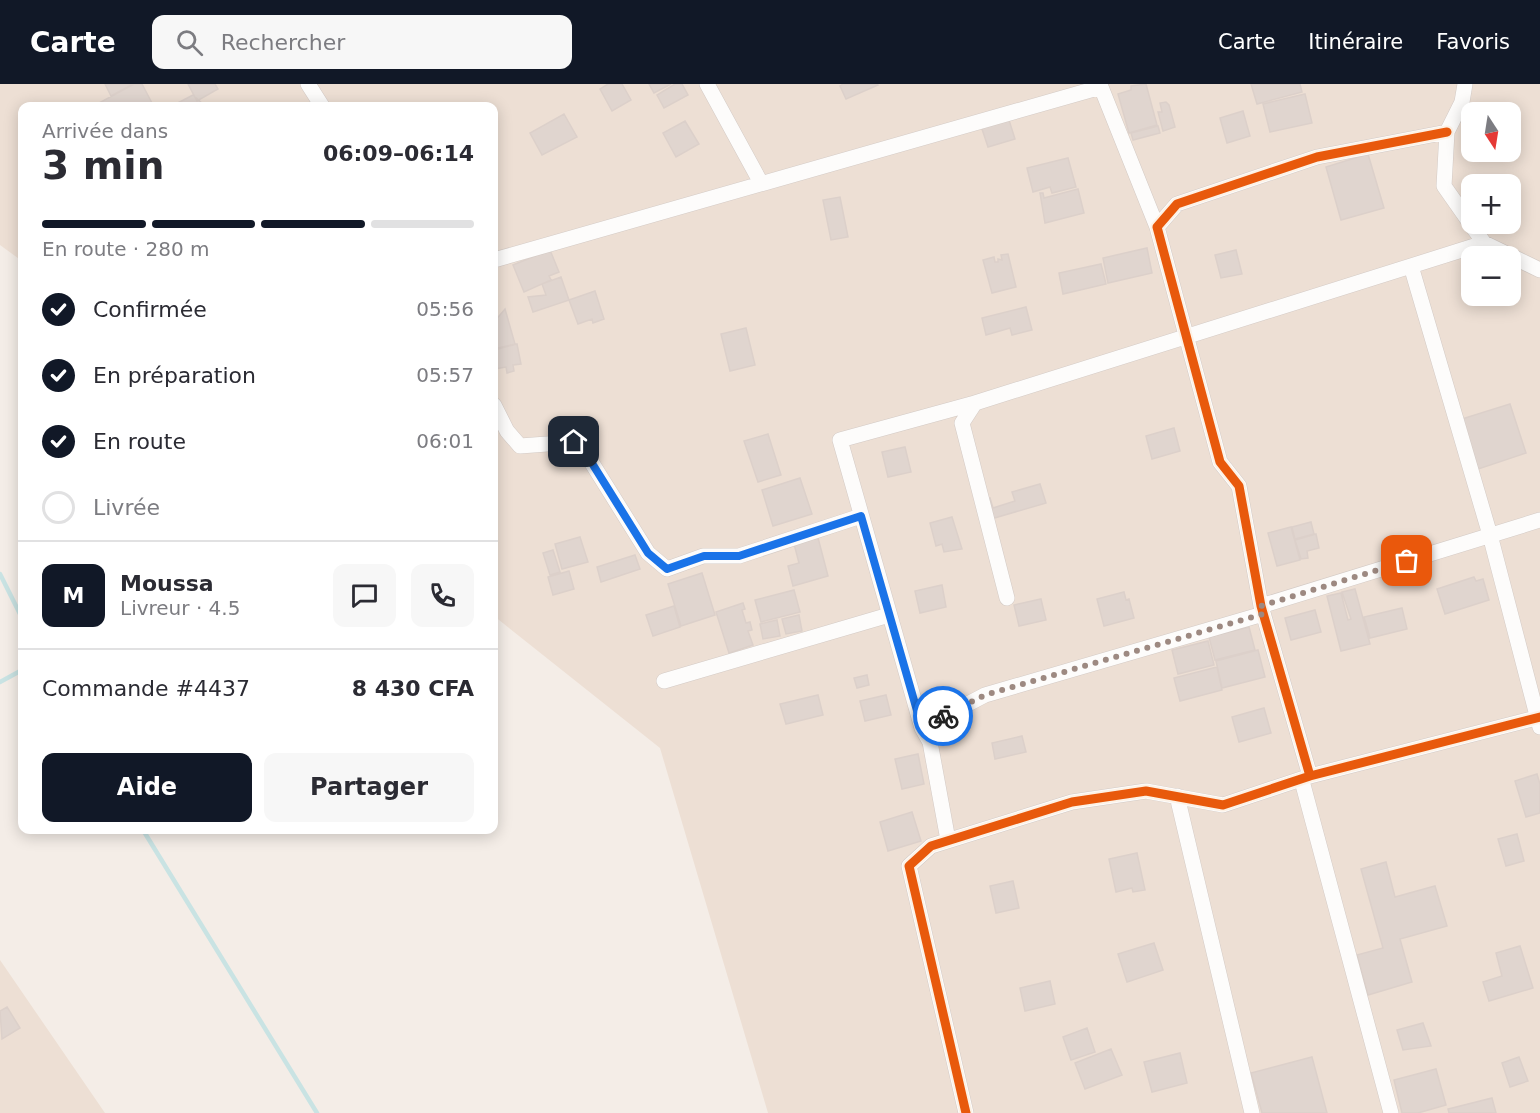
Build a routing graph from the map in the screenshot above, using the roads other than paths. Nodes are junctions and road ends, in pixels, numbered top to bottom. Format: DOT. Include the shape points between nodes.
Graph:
graph roads {
  1 [pos="308,84"];
  2 [pos="707,84"];
  3 [pos="1465,84"];
  4 [pos="319,102"];
  5 [pos="1447,132"];
  6 [pos="761,183"];
  7 [pos="1156,227"];
  8 [pos="1484,243"];
  9 [pos="498,259"];
  10 [pos="1411,266"];
  11 [pos="1540,270"];
  12 [pos="1187,335"];
  13 [pos="975,402"];
  14 [pos="498,413"];
  15 [pos="861,516"];
  16 [pos="1540,520"];
  17 [pos="1490,535"];
  18 [pos="1007,598"];
  19 [pos="1262,610"];
  20 [pos="889,615"];
  21 [pos="664,681"];
  22 [pos="1539,720"];
  23 [pos="922,728"];
  24 [pos="1306,779"];
  25 [pos="1177,796"];
  26 [pos="948,840"];
  27 [pos="966,1113"];
  28 [pos="1252,1113"];
  29 [pos="1391,1113"];
  1 -- 4 [label="street"];
  2 -- 6 [label="street"];
  3 -- 5 [label="street" via="1462,102"];
  5 -- 7 [label="street" via="1317,157 1177,204"];
  5 -- 8 [label="street" via="1444,186"];
  6 -- 7 [label="street" via="1101,87"];
  6 -- 9 [label="street"];
  7 -- 12 [label="street"];
  8 -- 10 [label="street"];
  8 -- 11 [label="street"];
  10 -- 12 [label="street"];
  10 -- 17 [label="street"];
  12 -- 13 [label="street"];
  12 -- 19 [label="street" via="1220,462 1239,486"];
  13 -- 15 [label="street" via="840,440"];
  13 -- 18 [label="street" via="962,423"];
  14 -- 15 [label="street" via="520,446 574,442 585,452 648,553 667,569 704,556 739,556"];
  15 -- 20 [label="street"];
  16 -- 17 [label="street"];
  17 -- 19 [label="street"];
  17 -- 22 [label="street"];
  19 -- 23 [label="street" via="985,695"];
  19 -- 24 [label="street"];
  20 -- 21 [label="street"];
  20 -- 23 [label="street"];
  22 -- 24 [label="street"];
  23 -- 26 [label="street" via="930,742"];
  24 -- 25 [label="street" via="1223,805"];
  24 -- 29 [label="street"];
  25 -- 26 [label="street" via="1146,791 1072,802"];
  25 -- 28 [label="street"];
  26 -- 27 [label="street" via="932,846 909,866"];
}
